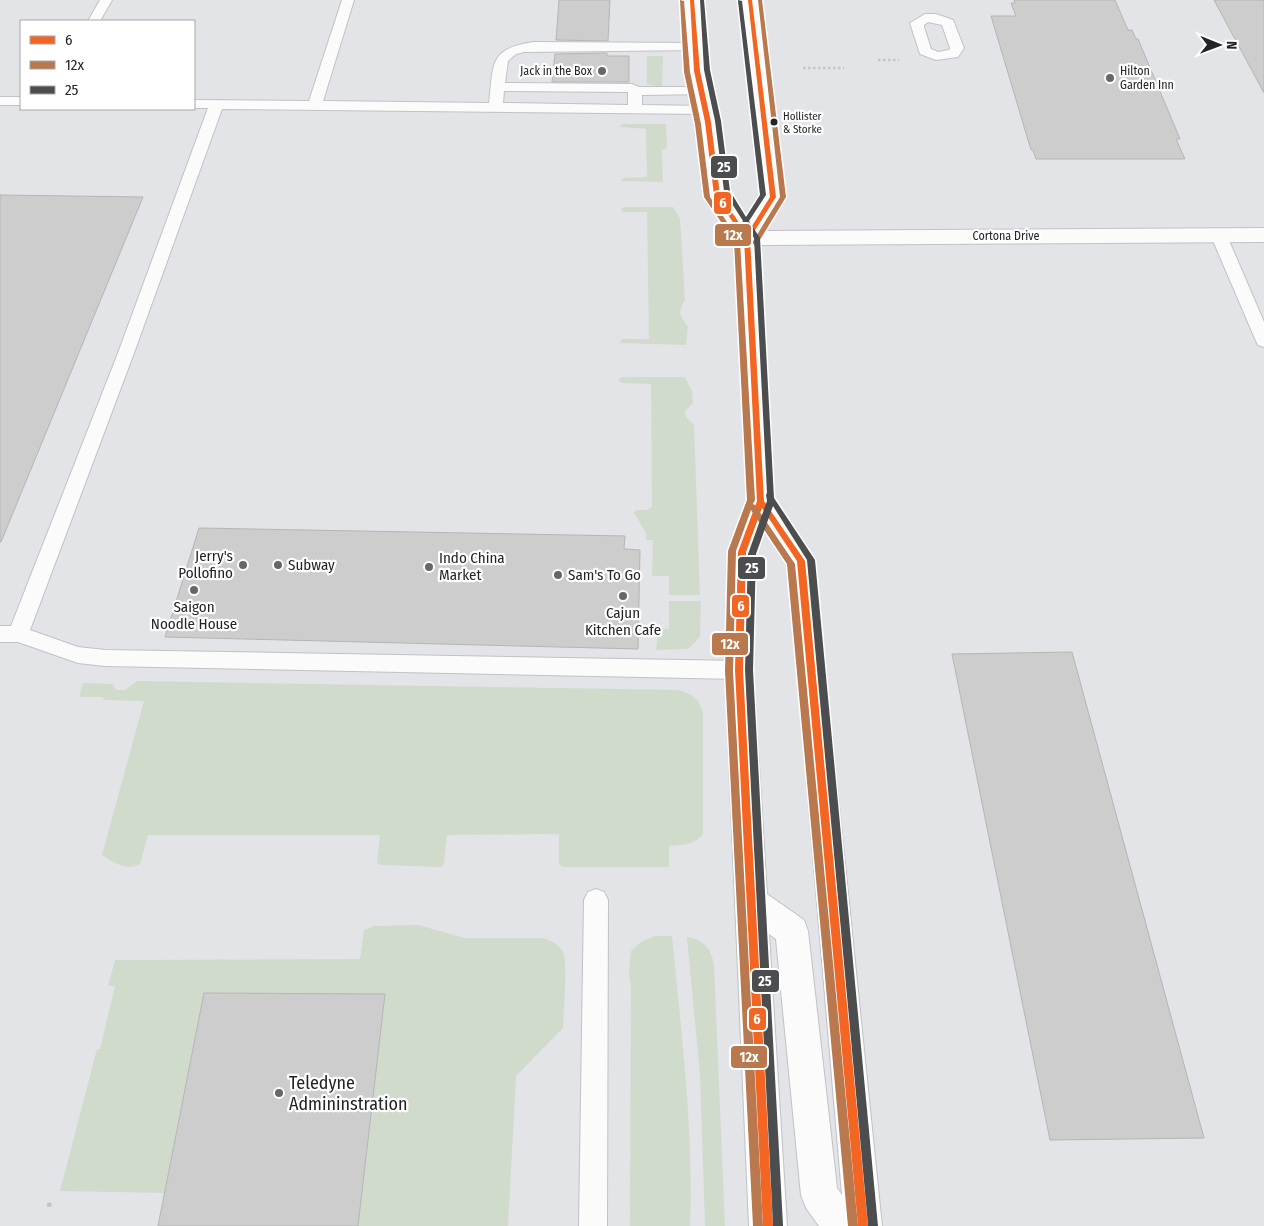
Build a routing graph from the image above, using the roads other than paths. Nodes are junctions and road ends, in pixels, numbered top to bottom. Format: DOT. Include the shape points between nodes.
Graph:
graph roads {
  1 [pos="106,0"];
  2 [pos="348,0"];
  3 [pos="692,0"];
  4 [pos="752,6"];
  5 [pos="95,20"];
  6 [pos="695,47"];
  7 [pos="498,87"];
  8 [pos="635,91"];
  9 [pos="0,101"];
  10 [pos="20,101"];
  11 [pos="703,101"];
  12 [pos="195,104"];
  13 [pos="217,104"];
  14 [pos="314,106"];
  15 [pos="495,108"];
  16 [pos="635,110"];
  17 [pos="1264,235"];
  18 [pos="1218,236"];
  19 [pos="747,238"];
  20 [pos="1264,341"];
  21 [pos="761,501"];
  22 [pos="9,634"];
  23 [pos="739,670"];
  24 [pos="596,900"];
  25 [pos="751,902"];
  26 [pos="593,1226"];
  27 [pos="768,1226"];
  28 [pos="841,1226"];
  29 [pos="863,1226"];
  1 -- 5 [label="lane"];
  2 -- 14 [label="lane"];
  3 -- 6 [label="main road"];
  4 -- 19 [label="main road" via="773,197"];
  6 -- 7 [label="lane" via="512,50 501,61"];
  6 -- 11 [label="main road"];
  7 -- 8 [label="lane" via="628,88"];
  7 -- 15 [label="lane"];
  8 -- 11 [label="lane"];
  8 -- 16 [label="lane"];
  9 -- 10 [label="lane"];
  11 -- 16 [label="lane"];
  11 -- 19 [label="main road" via="716,195"];
  12 -- 13 [label="lane"];
  13 -- 14 [label="lane"];
  13 -- 22 [label="lane" via="126,353"];
  14 -- 15 [label="lane"];
  15 -- 16 [label="lane"];
  17 -- 18 [label="main road, Cortona Drive"];
  18 -- 19 [label="main road, Cortona Drive"];
  18 -- 20 [label="lane"];
  19 -- 21 [label="main road"];
  21 -- 23 [label="main road" via="742,552"];
  21 -- 29 [label="main road" via="801,561"];
  22 -- 23 [label="lane" via="78,655 105,658"];
  23 -- 25 [label="main road"];
  24 -- 26 [label="lane"];
  25 -- 27 [label="main road"];
  25 -- 28 [label="main road" via="792,931 819,1195"];
}
